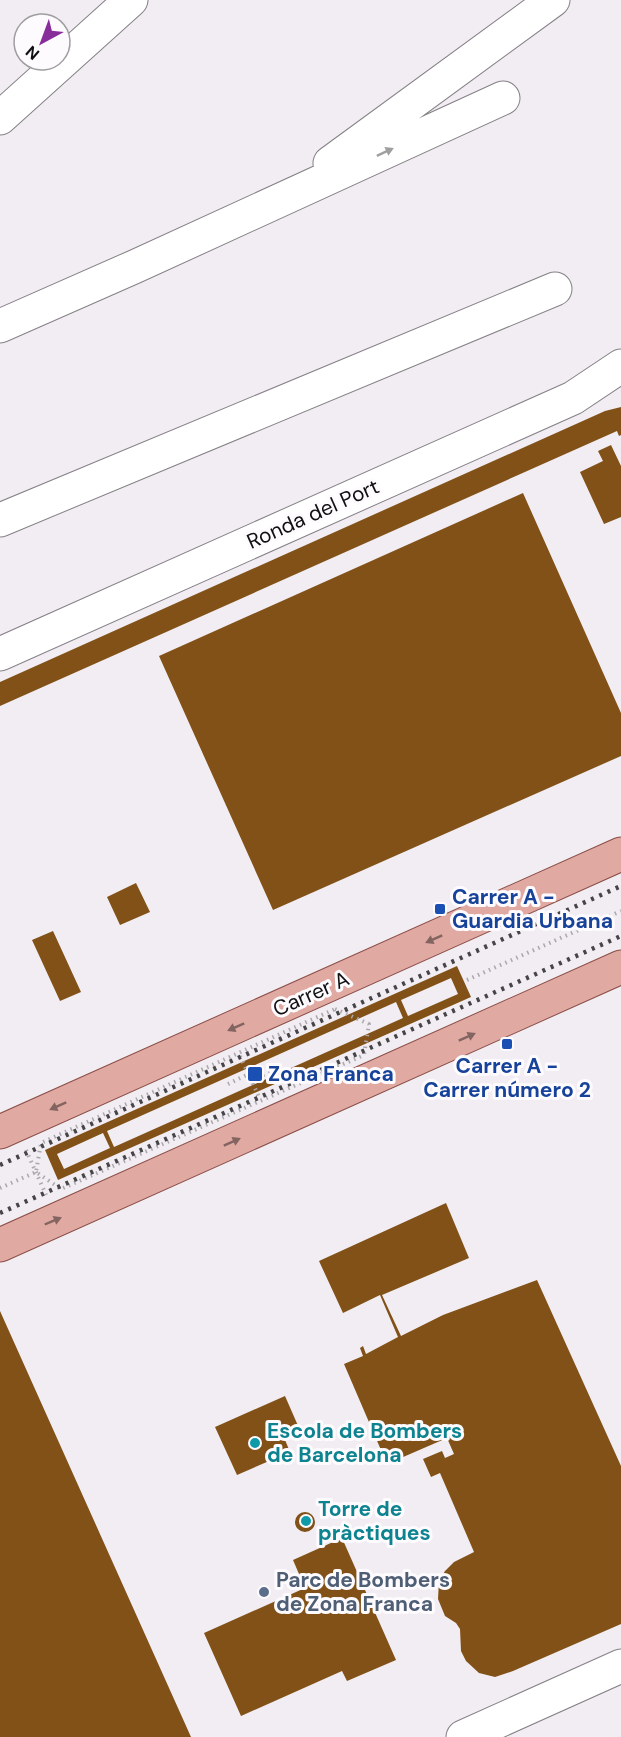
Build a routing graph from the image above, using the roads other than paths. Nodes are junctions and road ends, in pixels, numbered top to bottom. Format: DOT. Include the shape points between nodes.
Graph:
graph roads {
  1 [pos="131,0"];
  2 [pos="544,2"];
  3 [pos="503,98"];
  4 [pos="391,117"];
  5 [pos="0,118"];
  6 [pos="429,132"];
  7 [pos="256,212"];
  8 [pos="555,289"];
  9 [pos="0,326"];
  10 [pos="621,366"];
  11 [pos="621,390"];
  12 [pos="573,398"];
  13 [pos="0,520"];
  14 [pos="0,654"];
  15 [pos="621,854"];
  16 [pos="621,967"];
  17 [pos="12,1138"];
  18 [pos="0,1245"];
  19 [pos="621,1666"];
  20 [pos="463,1737"];
  1 -- 5 [label="street"];
  2 -- 4 [label="street"];
  3 -- 6 [label="street"];
  4 -- 6 [label="street"];
  4 -- 7 [label="street"];
  7 -- 6 [label="street, one-way"];
  7 -- 9 [label="street"];
  8 -- 13 [label="street"];
  10 -- 12 [label="street, Ronda del Port"];
  11 -- 12 [label="street"];
  12 -- 14 [label="street, Ronda del Port"];
  15 -- 17 [label="main road, Carrer A, one-way"];
  18 -- 16 [label="main road, one-way"];
  19 -- 20 [label="street"];
}
